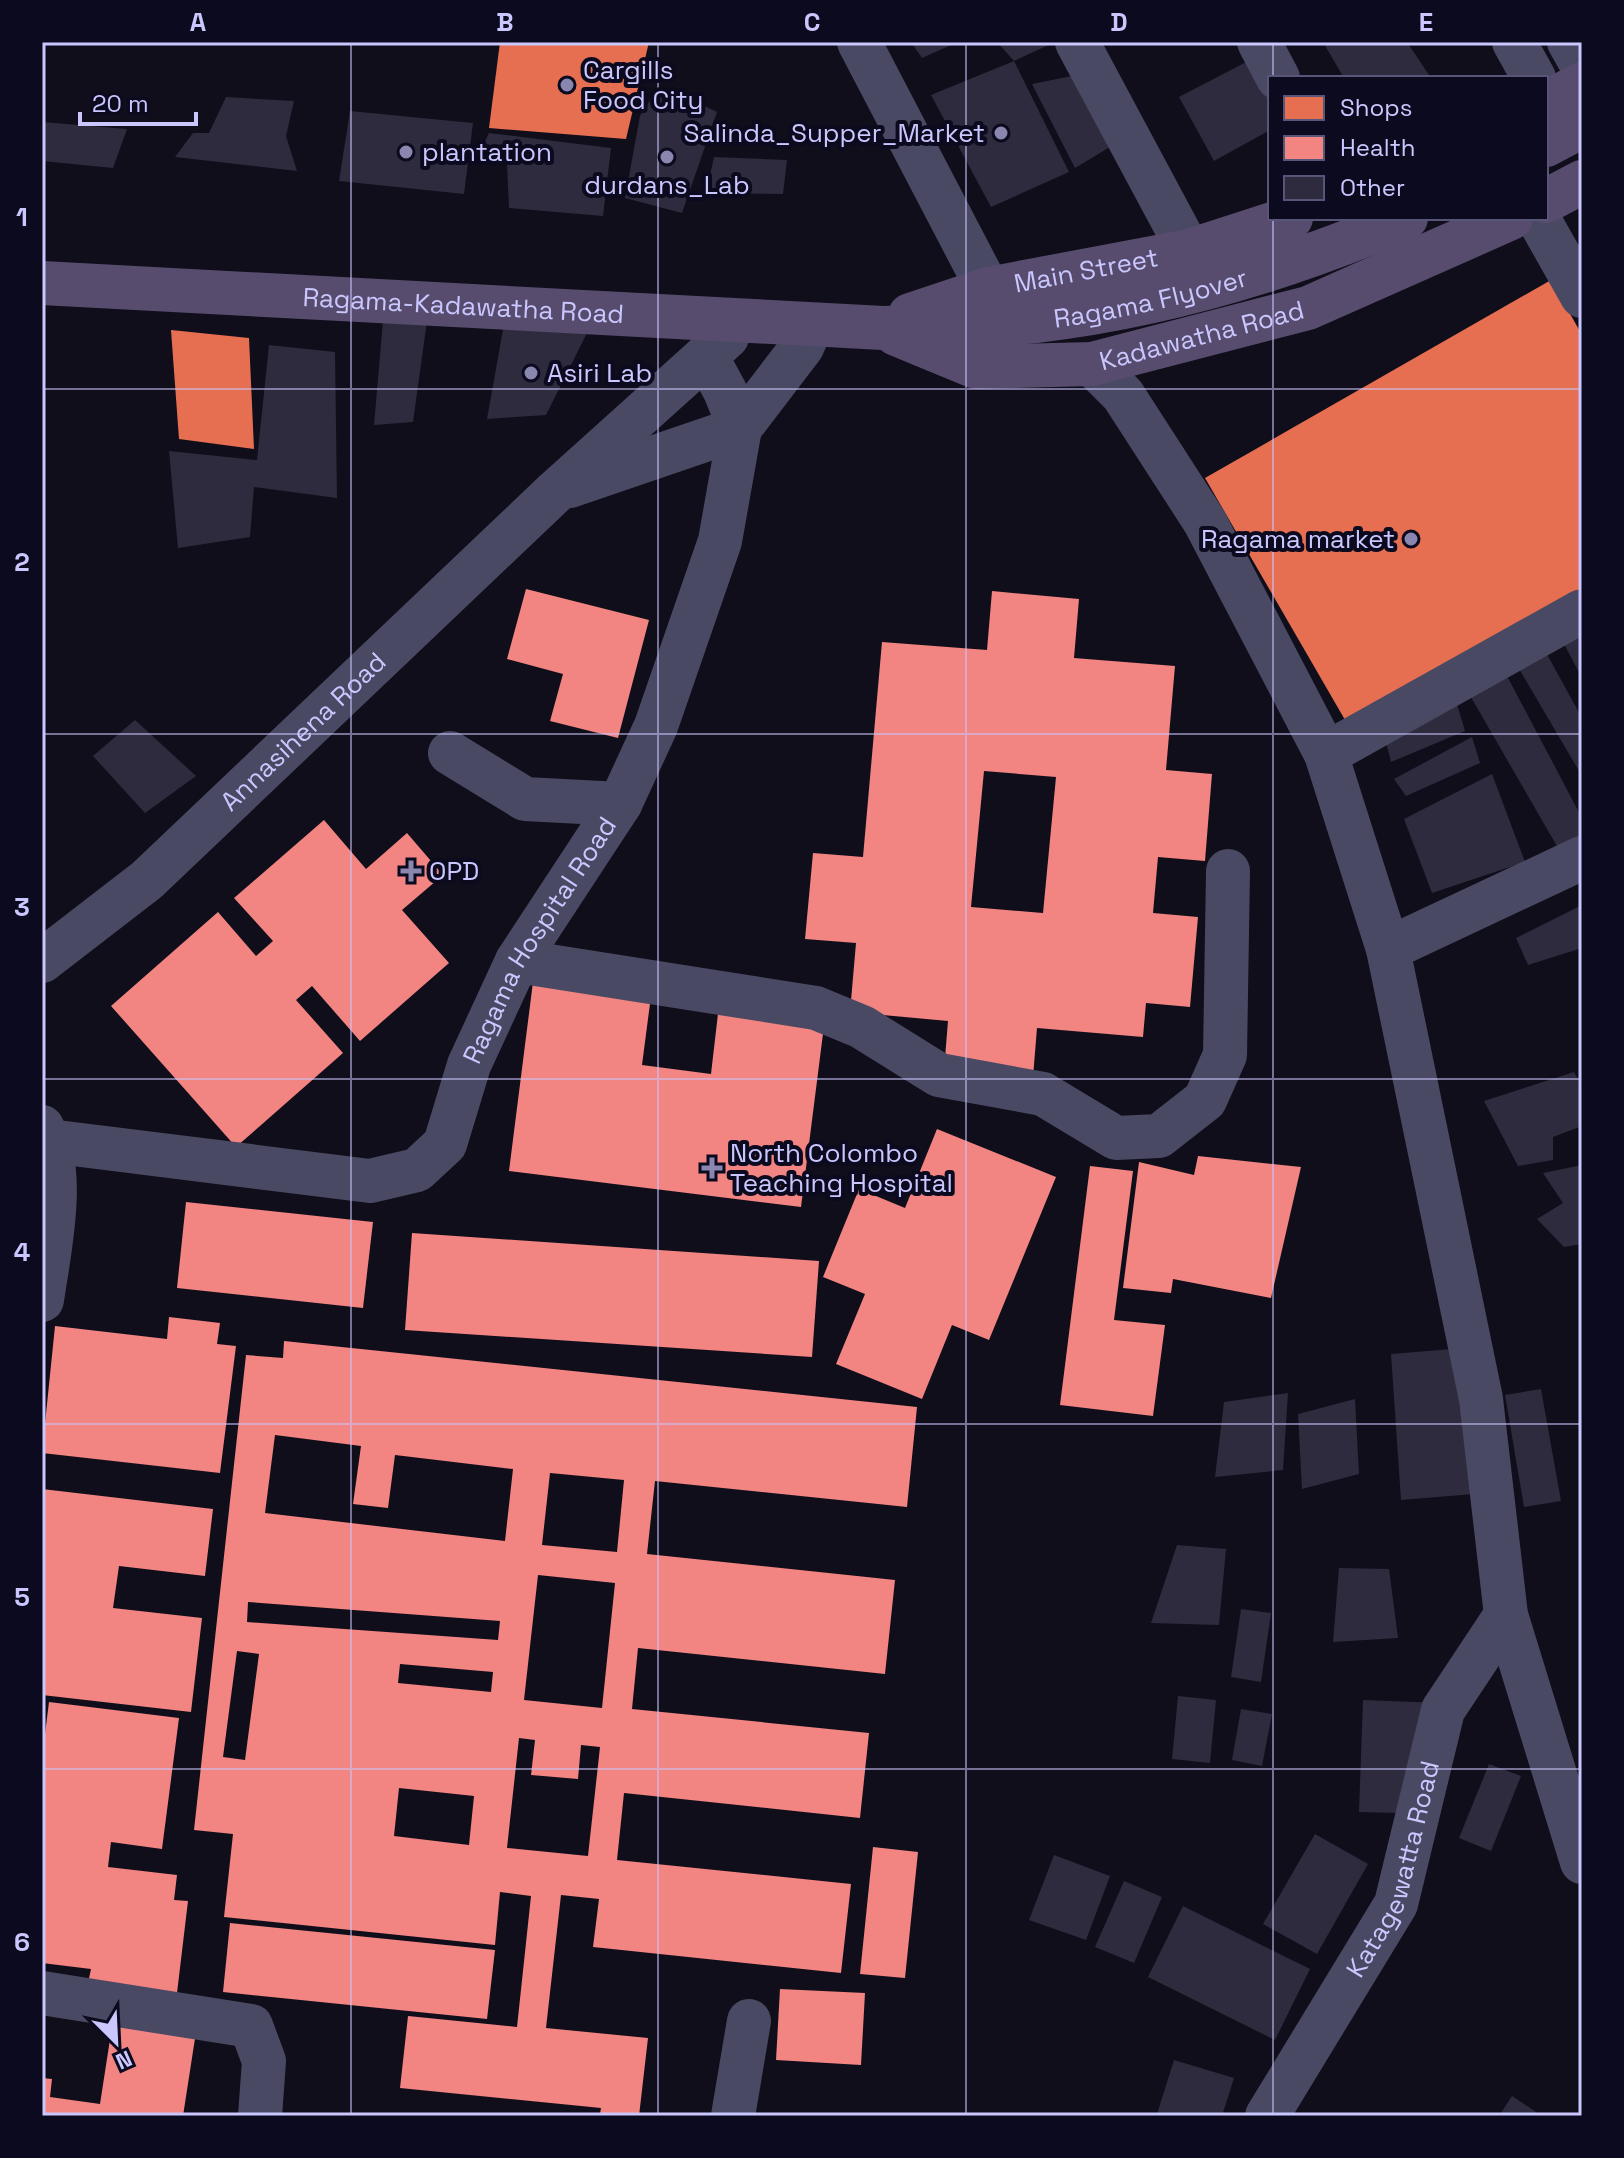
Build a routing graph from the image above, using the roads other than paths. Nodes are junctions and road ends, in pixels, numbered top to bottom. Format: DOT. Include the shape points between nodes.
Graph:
graph roads {
  1 [pos="859,42"];
  2 [pos="1077,42"];
  3 [pos="1259,42"];
  4 [pos="1514,42"];
  5 [pos="1569,42"];
  6 [pos="1582,65"];
  7 [pos="1277,76"];
  8 [pos="1533,76"];
  9 [pos="1582,84"];
  10 [pos="1548,101"];
  11 [pos="1582,126"];
  12 [pos="1548,144"];
  13 [pos="1582,182"];
  14 [pos="1548,200"];
  15 [pos="1285,220"];
  16 [pos="1401,220"];
  17 [pos="1506,220"];
  18 [pos="1539,220"];
  19 [pos="1189,251"];
  20 [pos="42,283"];
  21 [pos="988,289"];
  22 [pos="1582,296"];
  23 [pos="746,319"];
  24 [pos="812,325"];
  25 [pos="883,328"];
  26 [pos="706,356"];
  27 [pos="1092,364"];
  28 [pos="740,428"];
  29 [pos="556,491"];
  30 [pos="1582,611"];
  31 [pos="450,753"];
  32 [pos="1326,754"];
  33 [pos="620,804"];
  34 [pos="1582,858"];
  35 [pos="1228,871"];
  36 [pos="1388,949"];
  37 [pos="42,961"];
  38 [pos="517,961"];
  39 [pos="46,1134"];
  40 [pos="42,1300"];
  41 [pos="1506,1615"];
  42 [pos="1582,1862"];
  43 [pos="42,1993"];
  44 [pos="749,2021"];
  45 [pos="260,2116"];
  46 [pos="733,2116"];
  47 [pos="1267,2116"];
  1 -- 21 [label="street"];
  2 -- 19 [label="street"];
  3 -- 7 [label="street"];
  4 -- 8 [label="street"];
  5 -- 6 [label="street"];
  9 -- 10 [label="main road"];
  11 -- 12 [label="main road"];
  13 -- 14 [label="main road"];
  15 -- 19 [label="main road, Main Street"];
  16 -- 25 [label="main road, Ragama Flyover" via="1287,265 1136,305 998,324"];
  17 -- 27 [label="main road, Kadawatha Road" via="1308,308"];
  18 -- 22 [label="street"];
  19 -- 21 [label="main road, Main Street"];
  20 -- 23 [label="main road, Ragama-Kadawatha Road"];
  21 -- 25 [label="main road, Main Street" via="925,307"];
  23 -- 24 [label="main road, Ragama-Kadawatha Road"];
  23 -- 26 [label="street, Annasihena Road"];
  24 -- 25 [label="main road, Ragama-Kadawatha Road"];
  24 -- 28 [label="street" via="802,347"];
  25 -- 27 [label="main road, Kadawatha Road" via="976,367"];
  26 -- 28 [label="street"];
  26 -- 29 [label="street, Annasihena Road"];
  27 -- 32 [label="street" via="1123,395 1205,522"];
  28 -- 29 [label="street, Annasihena Road"];
  28 -- 33 [label="street, Ragama Hospital Road" via="710,575 656,726"];
  29 -- 37 [label="street, Annasihena Road" via="147,880"];
  30 -- 32 [label="street"];
  31 -- 33 [label="street" via="525,799"];
  32 -- 36 [label="street"];
  33 -- 38 [label="street, Ragama Hospital Road"];
  34 -- 36 [label="street"];
  35 -- 38 [label="street" via="1225,1055 1205,1100 1159,1136 1116,1138 1043,1094 939,1075 862,1027 816,1008"];
  36 -- 41 [label="street" via="1481,1399"];
  38 -- 39 [label="street, Ragama Hospital Road" via="469,1065 445,1144 417,1170 370,1181"];
  39 -- 40 [label="street" via="55,1210"];
  41 -- 42 [label="street"];
  41 -- 47 [label="street, Katagewatta Road" via="1443,1710 1396,1904"];
  43 -- 45 [label="street" via="251,2026 264,2061"];
  44 -- 46 [label="street"];
}
